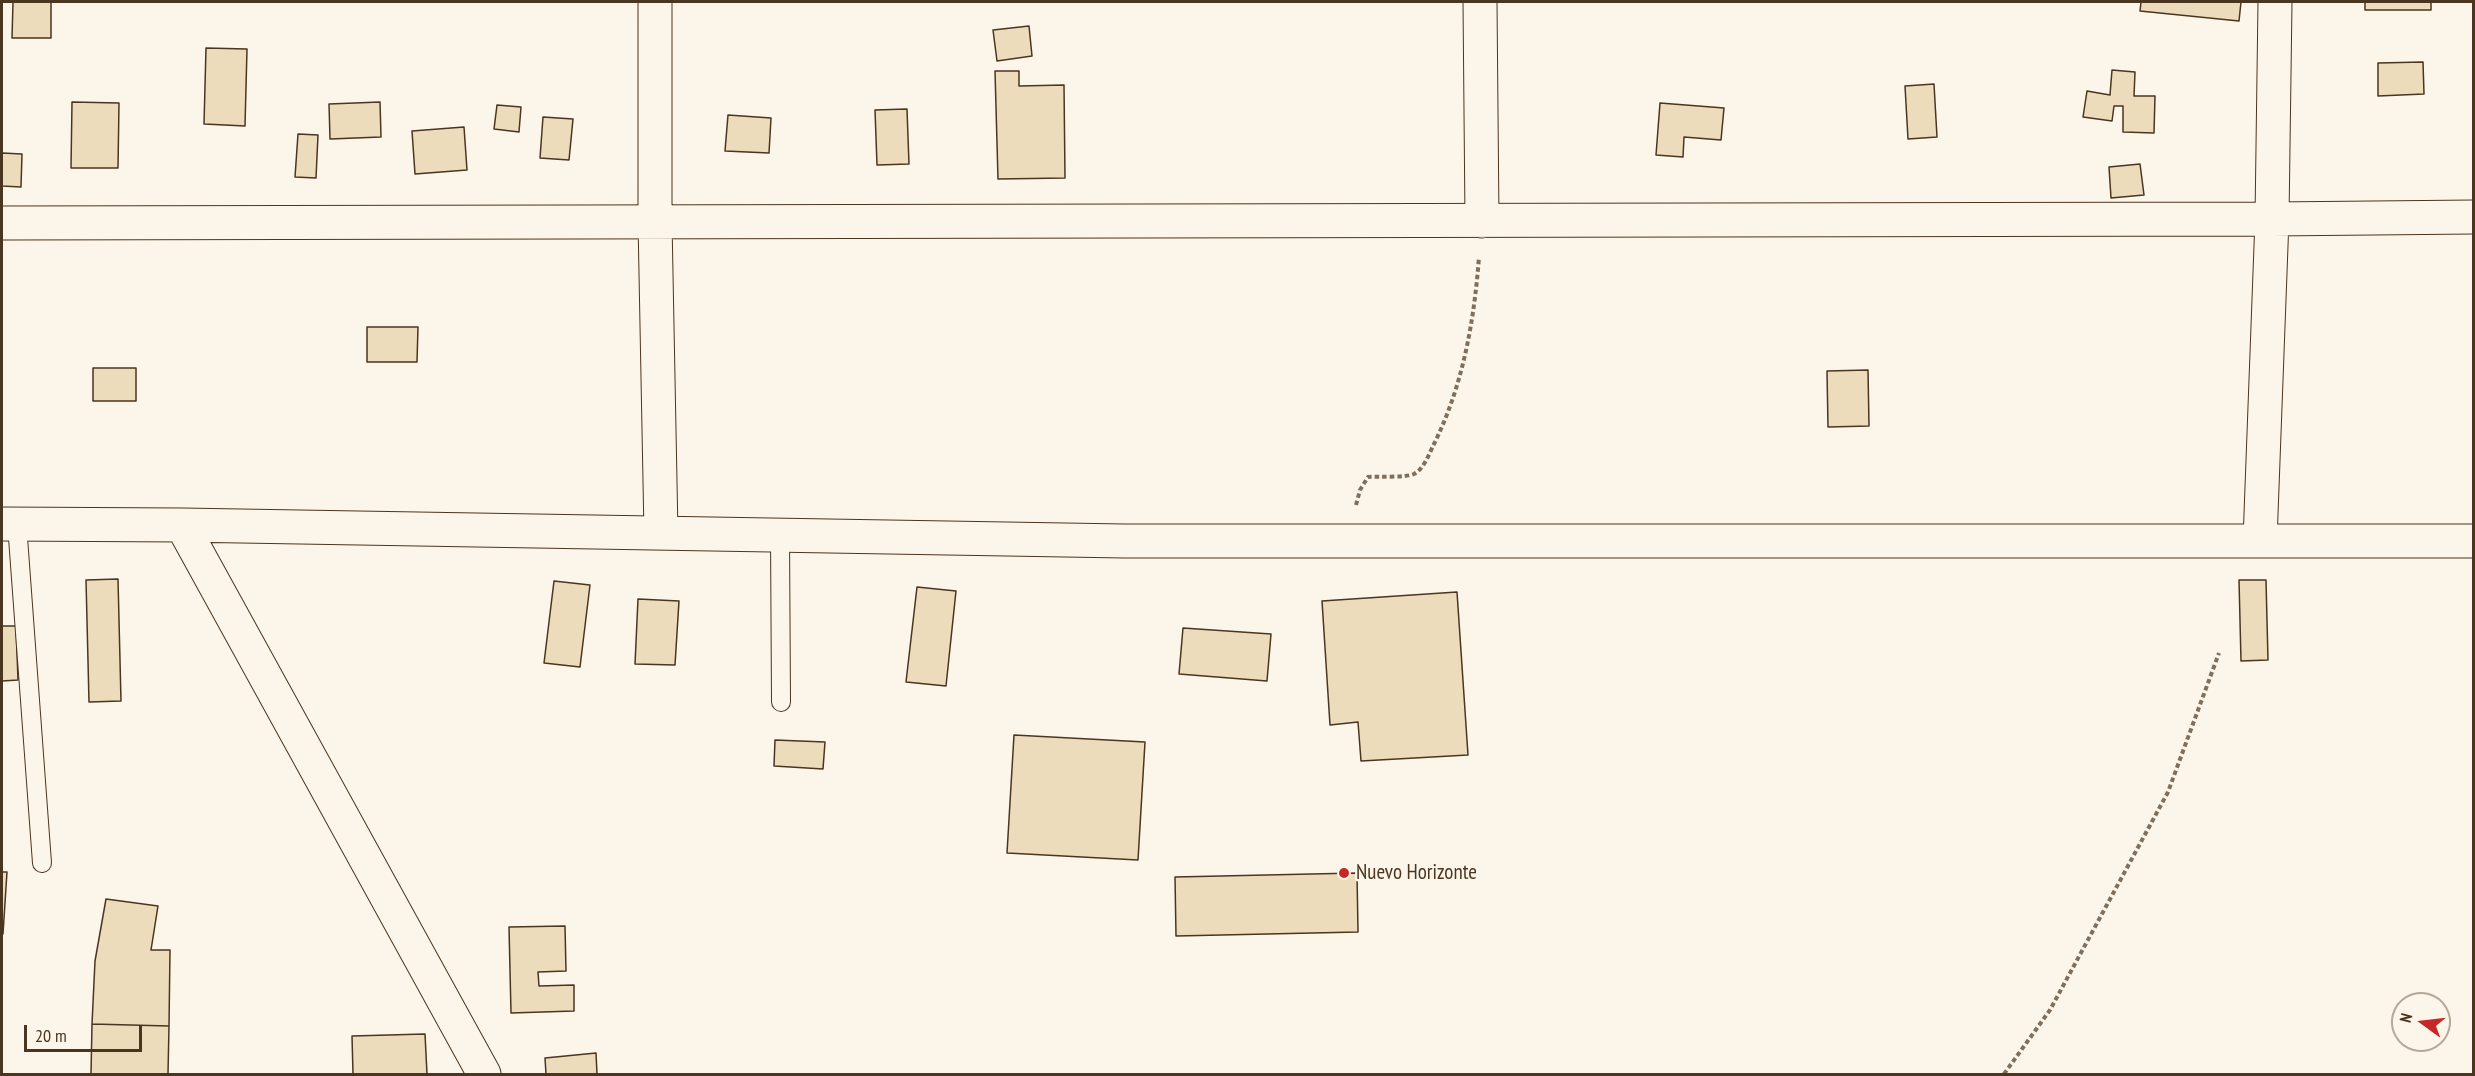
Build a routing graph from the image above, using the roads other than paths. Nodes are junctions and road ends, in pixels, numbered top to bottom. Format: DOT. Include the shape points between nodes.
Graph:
graph roads {
  1 [pos="655,2"];
  2 [pos="1480,2"];
  3 [pos="2275,2"];
  4 [pos="2474,217"];
  5 [pos="2272,219"];
  6 [pos="1482,221"];
  7 [pos="655,222"];
  8 [pos="2,223"];
  9 [pos="9,524"];
  10 [pos="182,525"];
  11 [pos="661,533"];
  12 [pos="780,535"];
  13 [pos="2260,541"];
  14 [pos="2474,541"];
  15 [pos="782,702"];
  16 [pos="42,863"];
  17 [pos="484,1074"];
  1 -- 7 [label="street"];
  2 -- 6 [label="street"];
  3 -- 5 [label="street"];
  4 -- 5 [label="street"];
  5 -- 6 [label="street"];
  5 -- 13 [label="street"];
  6 -- 7 [label="street"];
  7 -- 8 [label="street"];
  7 -- 11 [label="street"];
  9 -- 10 [label="street"];
  9 -- 16 [label="lane"];
  10 -- 11 [label="street"];
  10 -- 17 [label="street"];
  11 -- 12 [label="street"];
  12 -- 13 [label="street" via="1124,541"];
  12 -- 15 [label="lane"];
  13 -- 14 [label="street"];
}
